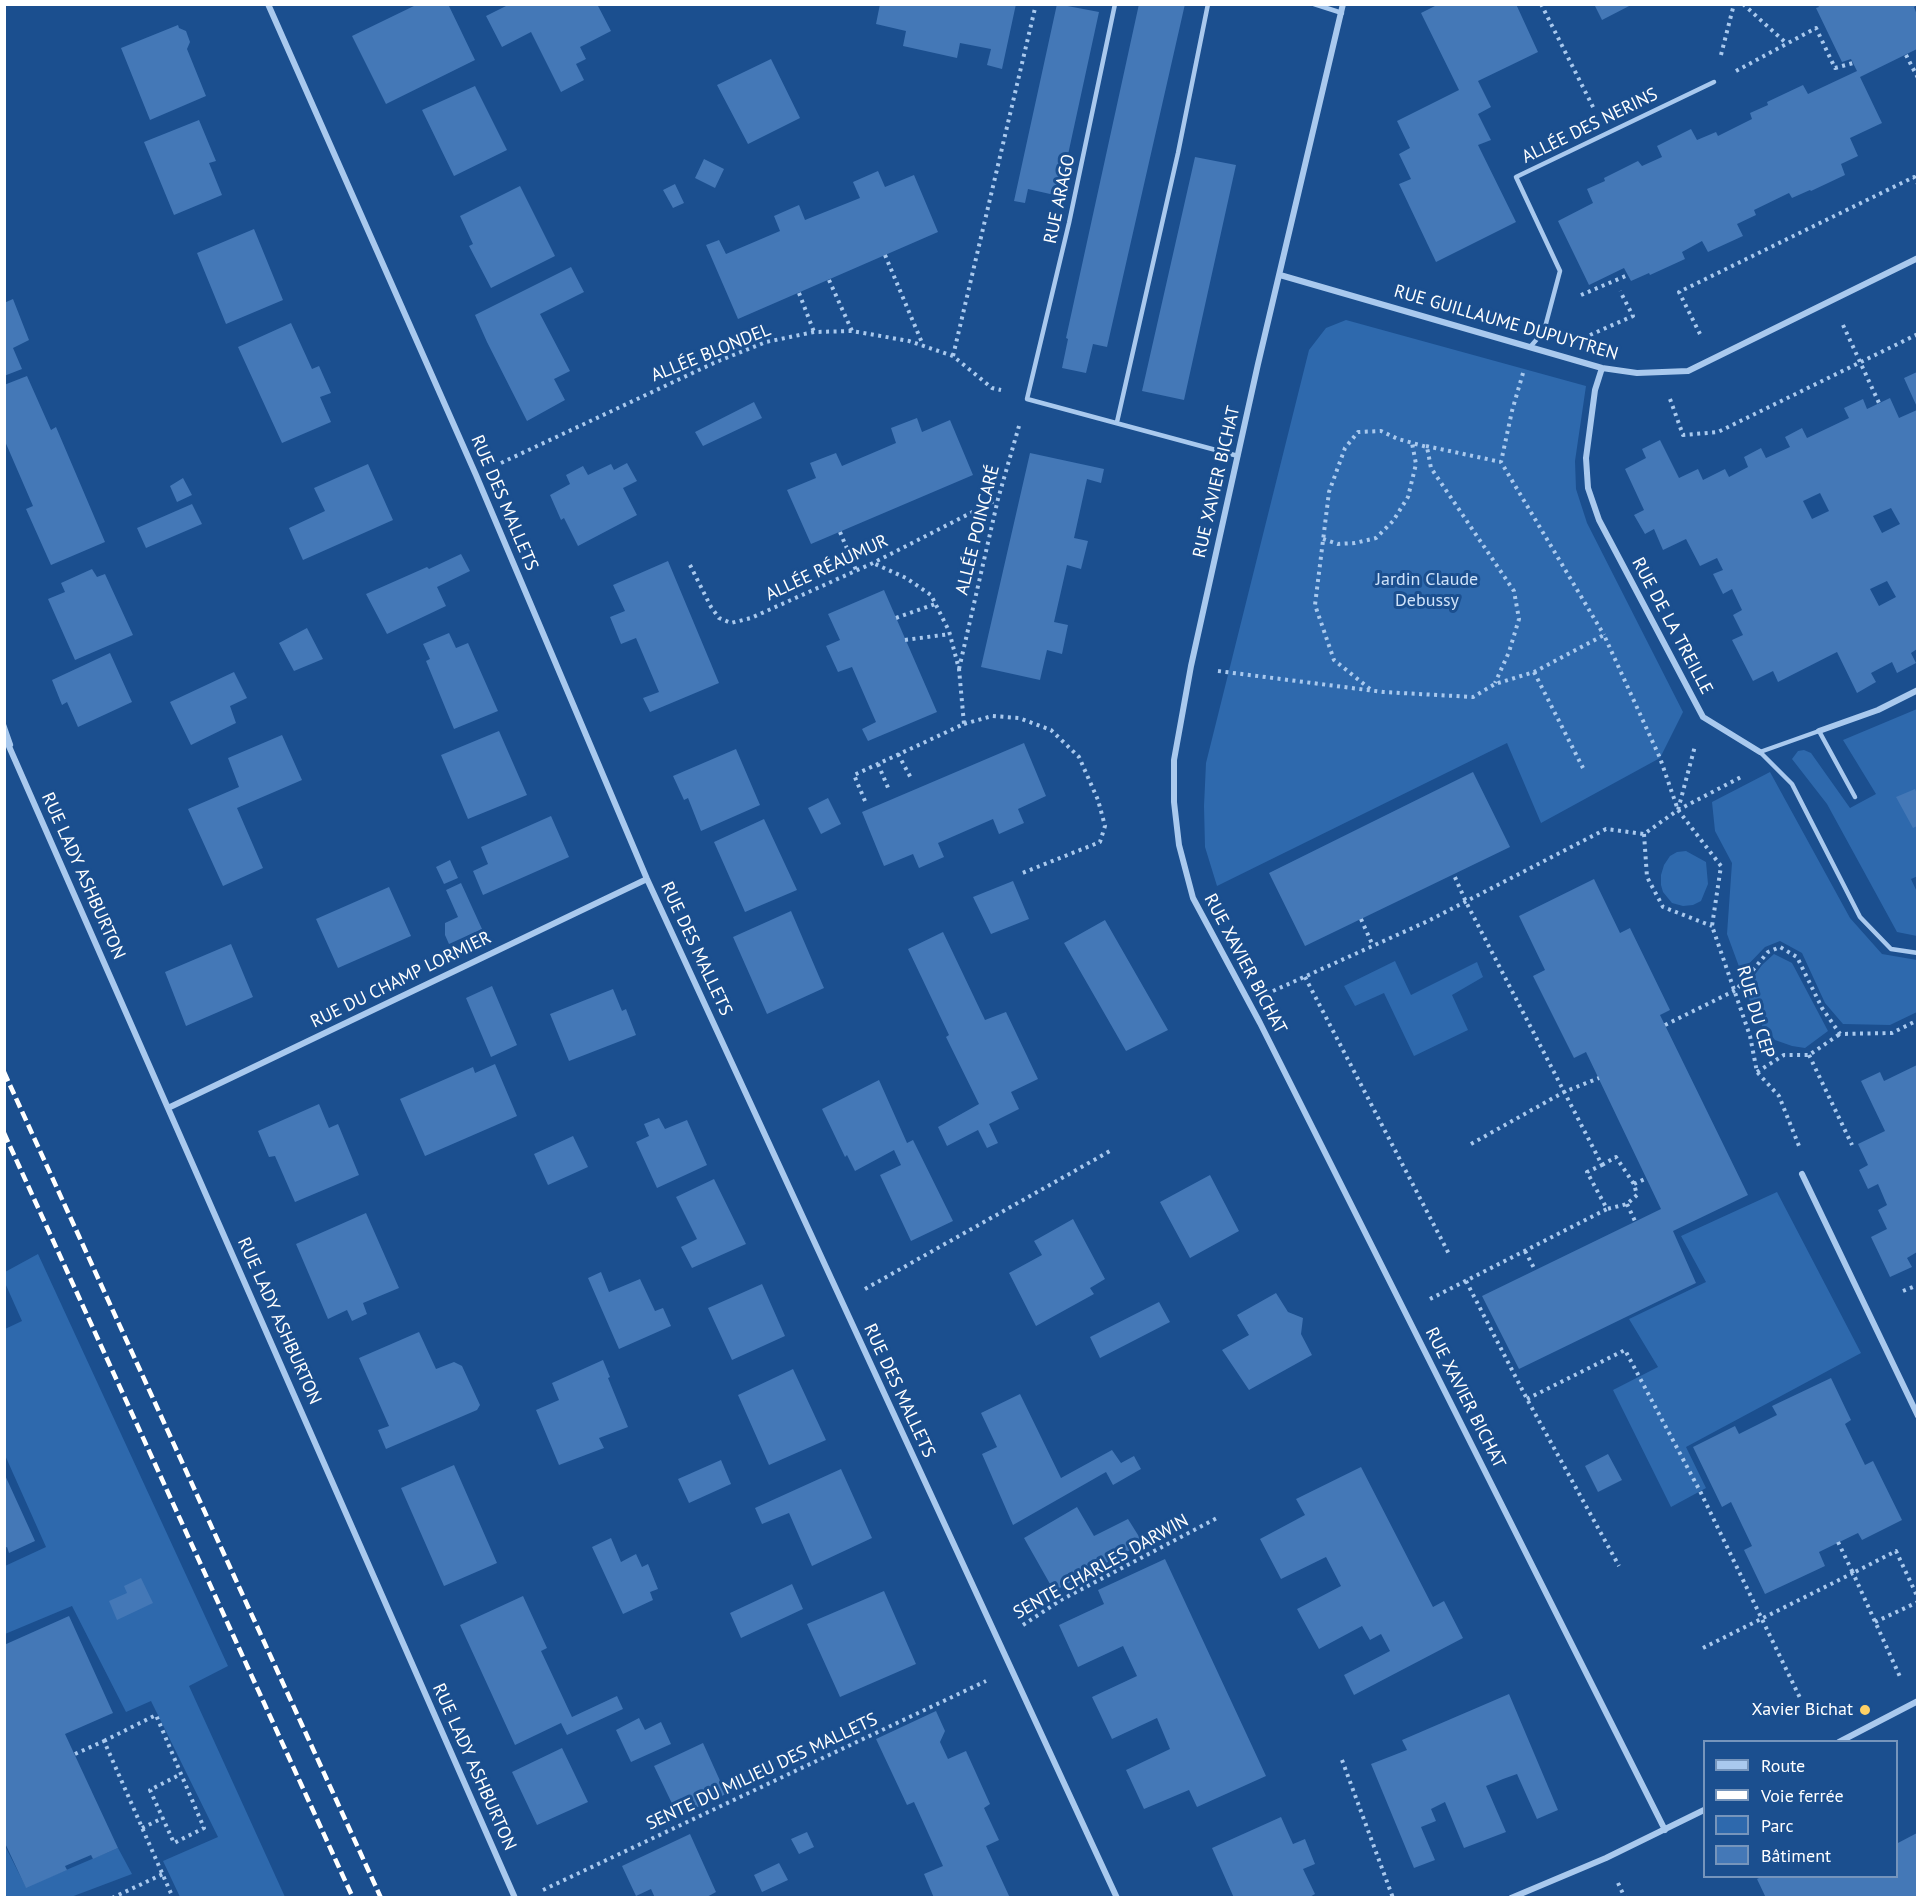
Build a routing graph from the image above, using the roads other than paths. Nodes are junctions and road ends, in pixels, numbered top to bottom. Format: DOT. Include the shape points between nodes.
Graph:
graph roads {
  1 [pos="268,4"];
  2 [pos="1115,4"];
  3 [pos="1208,4"];
  4 [pos="1314,4"];
  5 [pos="1343,4"];
  6 [pos="1342,13"];
  7 [pos="1714,82"];
  8 [pos="1917,258"];
  9 [pos="1280,275"];
  10 [pos="1531,346"];
  11 [pos="1602,368"];
  12 [pos="1117,422"];
  13 [pos="1238,456"];
  14 [pos="1917,690"];
  15 [pos="4,724"];
  16 [pos="1820,731"];
  17 [pos="4,735"];
  18 [pos="1760,752"];
  19 [pos="15,758"];
  20 [pos="1855,796"];
  21 [pos="647,879"];
  22 [pos="1917,953"];
  23 [pos="168,1108"];
  24 [pos="1802,1174"];
  25 [pos="1917,1416"];
  26 [pos="1915,1703"];
  27 [pos="1843,1740"];
  28 [pos="1703,1811"];
  29 [pos="1665,1830"];
  30 [pos="515,1898"];
  31 [pos="1117,1898"];
  32 [pos="1511,1898"];
  1 -- 21 [label="street, RUE DES MALLETS" via="476,475"];
  2 -- 12 [label="lane, RUE ARAGO" via="1027,399"];
  3 -- 12 [label="lane"];
  4 -- 6 [label="lane"];
  5 -- 6 [label="street, RUE XAVIER BICHAT"];
  6 -- 9 [label="street, RUE XAVIER BICHAT"];
  7 -- 10 [label="lane, ALLÉE DES NERINS" via="1516,177 1560,271 1544,331"];
  8 -- 11 [label="street, RUE GUILLAUME DUPUYTREN" via="1688,371 1637,373"];
  9 -- 10 [label="street, RUE GUILLAUME DUPUYTREN"];
  9 -- 13 [label="street, RUE XAVIER BICHAT"];
  10 -- 11 [label="street, RUE GUILLAUME DUPUYTREN"];
  11 -- 18 [label="street, RUE DE LA TREILLE" via="1595,390 1586,458 1588,488 1599,520 1703,717"];
  12 -- 13 [label="lane"];
  13 -- 29 [label="street, RUE XAVIER BICHAT" via="1174,760 1179,845 1193,898"];
  14 -- 16 [label="street" via="1878,710"];
  15 -- 19 [label="lane, RUE LADY ASHBURTON"];
  16 -- 18 [label="lane"];
  16 -- 20 [label="lane"];
  17 -- 19 [label="street, RUE LADY ASHBURTON"];
  18 -- 22 [label="lane, RUE DE LA TREILLE" via="1792,784 1860,917 1891,950"];
  19 -- 23 [label="street, RUE LADY ASHBURTON"];
  21 -- 23 [label="street, RUE DU CHAMP LORMIER"];
  21 -- 31 [label="street, RUE DES MALLETS"];
  23 -- 30 [label="street, RUE LADY ASHBURTON"];
  24 -- 25 [label="street"];
  26 -- 27 [label="street"];
  28 -- 29 [label="street"];
  29 -- 32 [label="street"];
}
